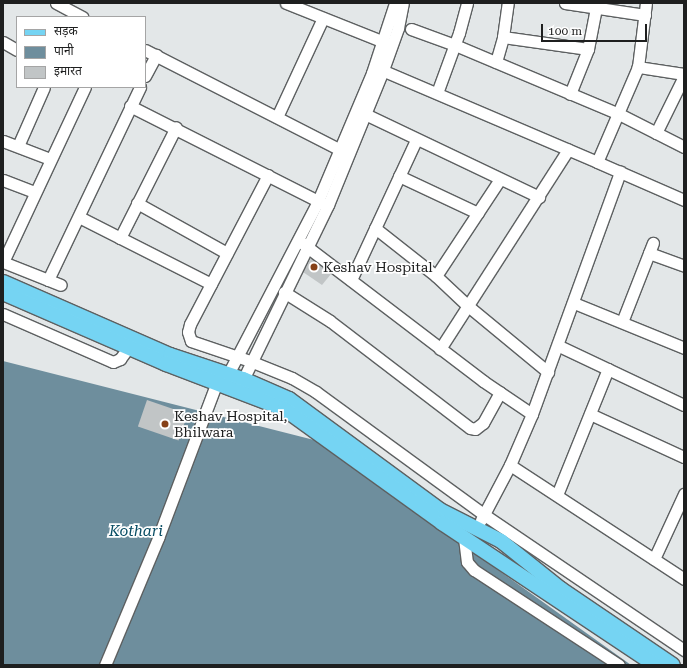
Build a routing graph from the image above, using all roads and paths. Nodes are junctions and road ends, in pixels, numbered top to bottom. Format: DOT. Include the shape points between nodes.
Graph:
graph roads {
  1 [pos="286,3"];
  2 [pos="395,3"];
  3 [pos="403,3"];
  4 [pos="467,3"];
  5 [pos="508,3"];
  6 [pos="565,3"];
  7 [pos="646,3"];
  8 [pos="60,4"];
  9 [pos="596,8"];
  10 [pos="645,15"];
  11 [pos="80,16"];
  12 [pos="324,18"];
  13 [pos="411,29"];
  14 [pos="503,37"];
  15 [pos="384,42"];
  16 [pos="455,45"];
  17 [pos="146,50"];
  18 [pos="588,50"];
  19 [pos="156,55"];
  20 [pos="496,62"];
  21 [pos="638,67"];
  22 [pos="379,68"];
  23 [pos="146,74"];
  24 [pos="684,75"];
  25 [pos="44,88"];
  26 [pos="85,88"];
  27 [pos="139,88"];
  28 [pos="437,93"];
  29 [pos="570,94"];
  30 [pos="130,106"];
  31 [pos="365,114"];
  32 [pos="619,114"];
  33 [pos="277,117"];
  34 [pos="176,127"];
  35 [pos="656,133"];
  36 [pos="416,140"];
  37 [pos="3,141"];
  38 [pos="18,146"];
  39 [pos="684,147"];
  40 [pos="568,150"];
  41 [pos="344,152"];
  42 [pos="50,159"];
  43 [pos="597,162"];
  44 [pos="620,172"];
  45 [pos="268,175"];
  46 [pos="399,176"];
  47 [pos="500,179"];
  48 [pos="3,180"];
  49 [pos="35,192"];
  50 [pos="539,197"];
  51 [pos="684,200"];
  52 [pos="137,203"];
  53 [pos="323,203"];
  54 [pos="478,213"];
  55 [pos="79,216"];
  56 [pos="375,228"];
  57 [pos="120,238"];
  58 [pos="297,239"];
  59 [pos="306,246"];
  60 [pos="227,253"];
  61 [pos="3,262"];
  62 [pos="684,266"];
  63 [pos="436,276"];
  64 [pos="48,280"];
  65 [pos="351,280"];
  66 [pos="3,282"];
  67 [pos="210,284"];
  68 [pos="61,285"];
  69 [pos="284,292"];
  70 [pos="3,293"];
  71 [pos="574,303"];
  72 [pos="468,306"];
  73 [pos="3,314"];
  74 [pos="622,322"];
  75 [pos="559,346"];
  76 [pos="128,348"];
  77 [pos="684,348"];
  78 [pos="440,349"];
  79 [pos="236,356"];
  80 [pos="250,360"];
  81 [pos="608,370"];
  82 [pos="548,372"];
  83 [pos="222,380"];
  84 [pos="241,385"];
  85 [pos="500,392"];
  86 [pos="684,405"];
  87 [pos="532,414"];
  88 [pos="590,414"];
  89 [pos="684,457"];
  90 [pos="510,465"];
  91 [pos="684,494"];
  92 [pos="557,495"];
  93 [pos="484,514"];
  94 [pos="477,528"];
  95 [pos="464,538"];
  96 [pos="654,559"];
  97 [pos="684,579"];
  98 [pos="684,650"];
  99 [pos="105,665"];
  100 [pos="619,665"];
  101 [pos="655,665"];
  102 [pos="673,665"];
  1 -- 12 [label="street"];
  2 -- 15 [label="street"];
  3 -- 22 [label="street" via="398,28"];
  4 -- 16 [label="street"];
  5 -- 14 [label="street"];
  6 -- 9 [label="street"];
  7 -- 10 [label="street"];
  8 -- 11 [label="street"];
  9 -- 10 [label="street"];
  9 -- 18 [label="street"];
  10 -- 21 [label="street"];
  12 -- 15 [label="street"];
  12 -- 33 [label="street"];
  13 -- 16 [label="street"];
  14 -- 18 [label="street"];
  14 -- 20 [label="street"];
  15 -- 22 [label="street"];
  16 -- 20 [label="street"];
  16 -- 28 [label="street"];
  17 -- 19 [label="street"];
  18 -- 29 [label="street"];
  19 -- 23 [label="street"];
  19 -- 33 [label="street"];
  20 -- 29 [label="street"];
  21 -- 24 [label="street"];
  21 -- 32 [label="street"];
  22 -- 28 [label="street"];
  22 -- 31 [label="street"];
  22 -- 41 [label="street"];
  24 -- 35 [label="street"];
  25 -- 38 [label="street"];
  26 -- 42 [label="street"];
  27 -- 30 [label="street"];
  28 -- 40 [label="street"];
  29 -- 32 [label="street"];
  30 -- 34 [label="street"];
  30 -- 55 [label="street"];
  31 -- 36 [label="street"];
  31 -- 41 [label="street"];
  32 -- 35 [label="street"];
  32 -- 43 [label="street"];
  33 -- 41 [label="street"];
  34 -- 45 [label="street"];
  34 -- 52 [label="street"];
  35 -- 39 [label="street"];
  36 -- 46 [label="street"];
  36 -- 47 [label="street"];
  37 -- 38 [label="street"];
  38 -- 42 [label="street"];
  40 -- 43 [label="street"];
  40 -- 50 [label="street"];
  41 -- 53 [label="street"];
  42 -- 49 [label="street"];
  43 -- 44 [label="street"];
  44 -- 51 [label="street"];
  44 -- 71 [label="street"];
  45 -- 53 [label="street"];
  45 -- 60 [label="street"];
  46 -- 54 [label="street"];
  46 -- 56 [label="street"];
  47 -- 50 [label="street"];
  47 -- 54 [label="street"];
  48 -- 49 [label="street"];
  49 -- 61 [label="street"];
  50 -- 72 [label="street"];
  52 -- 57 [label="street"];
  52 -- 60 [label="street"];
  53 -- 58 [label="street"];
  53 -- 59 [label="street"];
  54 -- 63 [label="street"];
  55 -- 57 [label="street"];
  55 -- 64 [label="street"];
  56 -- 63 [label="street"];
  56 -- 65 [label="street"];
  57 -- 67 [label="street"];
  58 -- 59 [label="street"];
  58 -- 79 [label="street"];
  59 -- 65 [label="street"];
  59 -- 69 [label="street"];
  60 -- 67 [label="street"];
  61 -- 64 [label="street"];
  62 -- 74 [label="street" via="651,248"];
  63 -- 72 [label="street"];
  64 -- 68 [label="street"];
  65 -- 78 [label="street"];
  66 -- 83 [label="main road"];
  67 -- 79 [label="street" via="190,324 189,339 194,343"];
  69 -- 80 [label="street"];
  69 -- 85 [label="street" via="330,322 470,428 475,429 483,423"];
  70 -- 76 [label="main road"];
  71 -- 74 [label="street"];
  71 -- 75 [label="street"];
  72 -- 78 [label="street"];
  72 -- 82 [label="street"];
  73 -- 76 [label="street" via="113,362"];
  74 -- 77 [label="street"];
  75 -- 81 [label="street"];
  75 -- 82 [label="street"];
  76 -- 83 [label="main road"];
  78 -- 85 [label="street"];
  79 -- 80 [label="street"];
  79 -- 83 [label="street"];
  80 -- 84 [label="street"];
  80 -- 93 [label="street" via="292,378 316,392"];
  81 -- 86 [label="street"];
  81 -- 88 [label="street"];
  82 -- 87 [label="street"];
  83 -- 84 [label="main road"];
  83 -- 99 [label="street"];
  84 -- 94 [label="main road" via="290,399 440,510"];
  84 -- 95 [label="main road" via="306,423"];
  85 -- 87 [label="street"];
  87 -- 90 [label="street"];
  88 -- 89 [label="street"];
  88 -- 92 [label="street"];
  90 -- 92 [label="street"];
  90 -- 93 [label="street"];
  91 -- 96 [label="street"];
  92 -- 96 [label="street"];
  93 -- 94 [label="street"];
  93 -- 98 [label="street"];
  94 -- 102 [label="main road" via="501,541 555,584"];
  95 -- 100 [label="street" via="467,562 474,570"];
  95 -- 101 [label="main road"];
  96 -- 97 [label="street"];
}
